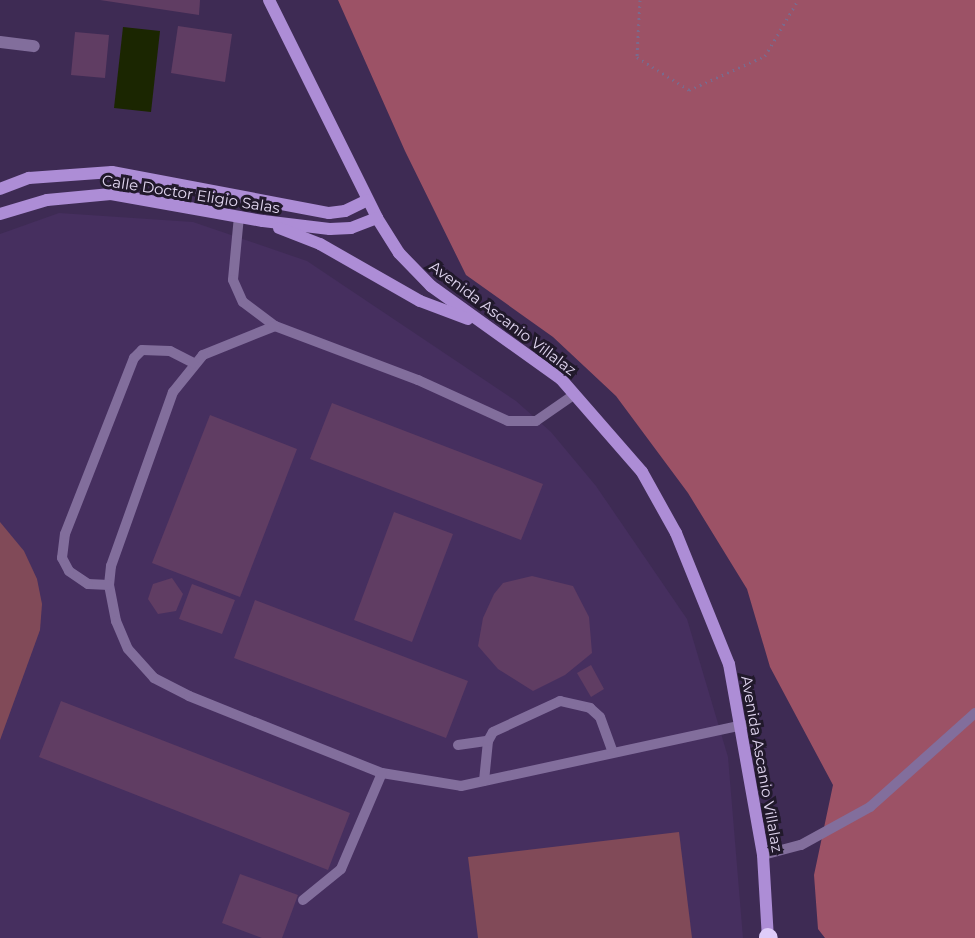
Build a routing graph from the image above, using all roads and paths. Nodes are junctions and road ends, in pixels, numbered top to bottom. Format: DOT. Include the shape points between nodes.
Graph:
graph roads {
  1 [pos="269,0"];
  2 [pos="640,0"];
  3 [pos="798,0"];
  4 [pos="0,42"];
  5 [pos="34,46"];
  6 [pos="0,189"];
  7 [pos="368,200"];
  8 [pos="0,214"];
  9 [pos="239,216"];
  10 [pos="377,218"];
  11 [pos="263,221"];
  12 [pos="483,325"];
  13 [pos="275,326"];
  14 [pos="194,363"];
  15 [pos="575,394"];
  16 [pos="109,585"];
  17 [pos="975,713"];
  18 [pos="743,725"];
  19 [pos="488,741"];
  20 [pos="458,745"];
  21 [pos="613,752"];
  22 [pos="382,773"];
  23 [pos="484,781"];
  24 [pos="763,855"];
  25 [pos="303,900"];
  26 [pos="768,938"];
  1 -- 7 [label="main road, Avenida Ascanio Villalaz"];
  2 -- 3 [label="path" via="637,57 689,90 765,56"];
  4 -- 5 [label="street"];
  6 -- 7 [label="main road, Calle Doctor Eligio Salas" via="29,178 112,172 329,213 345,211"];
  7 -- 10 [label="main road, Avenida Ascanio Villalaz"];
  8 -- 9 [label="main road, Calle Doctor Eligio Salas" via="47,200 111,194"];
  9 -- 11 [label="main road, Calle Doctor Eligio Salas"];
  9 -- 13 [label="lane" via="233,280 243,302"];
  10 -- 11 [label="main road, Calle Doctor Eligio Salas" via="351,228"];
  10 -- 12 [label="main road, Avenida Ascanio Villalaz" via="399,253 431,286"];
  11 -- 12 [label="main road" via="320,244 420,301"];
  12 -- 15 [label="main road, Avenida Ascanio Villalaz" via="534,357"];
  13 -- 14 [label="lane" via="223,345"];
  13 -- 15 [label="lane" via="418,380 508,421 536,421"];
  14 -- 16 [label="lane" via="172,392 111,567"];
  14 -- 16 [label="lane" via="170,351 142,350 134,358 65,534 62,558 69,572 88,584"];
  15 -- 18 [label="main road, Avenida Ascanio Villalaz" via="642,472 675,533 729,664"];
  16 -- 22 [label="lane" via="116,621 128,650 154,678 189,696"];
  17 -- 24 [label="lane" via="870,807 801,845"];
  18 -- 21 [label="lane"];
  18 -- 24 [label="main road, Avenida Ascanio Villalaz"];
  19 -- 20 [label="lane"];
  19 -- 21 [label="lane" via="501,726 561,701 575,702 600,717"];
  19 -- 23 [label="lane"];
  21 -- 23 [label="lane"];
  22 -- 23 [label="lane" via="461,786"];
  22 -- 25 [label="lane" via="341,869"];
  24 -- 26 [label="main road, Avenida Ascanio Villalaz"];
}
